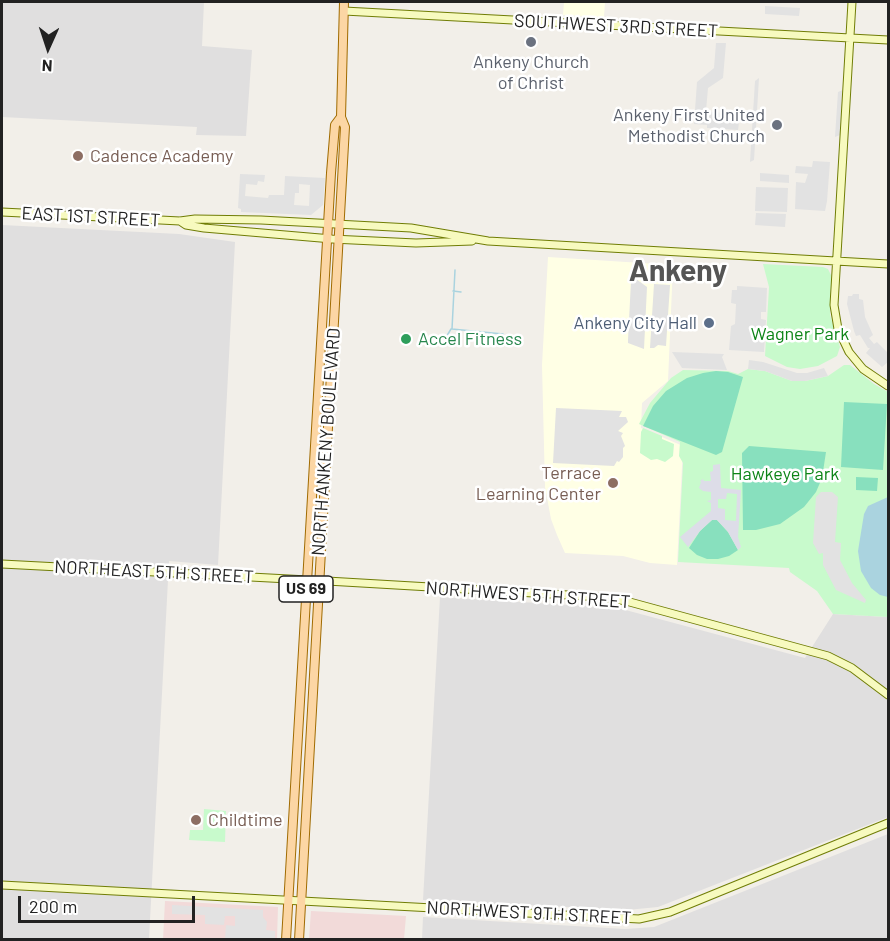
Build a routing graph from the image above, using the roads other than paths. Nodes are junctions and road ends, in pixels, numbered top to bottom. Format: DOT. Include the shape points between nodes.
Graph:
graph roads {
  1 [pos="344,2"];
  2 [pos="852,2"];
  3 [pos="344,11"];
  4 [pos="849,38"];
  5 [pos="888,40"];
  6 [pos="2,212"];
  7 [pos="180,221"];
  8 [pos="333,232"];
  9 [pos="480,240"];
  10 [pos="837,261"];
  11 [pos="888,264"];
  12 [pos="888,386"];
  13 [pos="2,564"];
  14 [pos="307,580"];
  15 [pos="318,581"];
  16 [pos="888,695"];
  17 [pos="888,823"];
  18 [pos="2,885"];
  19 [pos="295,900"];
  20 [pos="286,939"];
  21 [pos="299,939"];
  1 -- 3 [label="main road, US 69"];
  2 -- 4 [label="street"];
  3 -- 4 [label="street, SOUTHWEST 3RD STREET"];
  3 -- 8 [label="main road, US 69" via="341,117 345,127"];
  4 -- 5 [label="street, SOUTHWEST 3RD STREET"];
  4 -- 10 [label="street"];
  6 -- 7 [label="street, EAST 1ST STREET"];
  7 -- 8 [label="street, EAST 1ST STREET" via="226,219"];
  7 -- 8 [label="street, EAST 1ST STREET" via="204,228"];
  8 -- 9 [label="street" via="435,243"];
  8 -- 9 [label="street" via="411,228"];
  8 -- 14 [label="main road, NORTH ANKENY BOULEVARD / US 69"];
  8 -- 15 [label="main road, NORTH ANKENY BOULEVARD / US 69"];
  9 -- 10 [label="street"];
  10 -- 11 [label="street"];
  10 -- 12 [label="street" via="834,305 838,329 863,369"];
  13 -- 14 [label="street, NORTHEAST 5TH STREET"];
  14 -- 15 [label="street, NORTHWEST 5TH STREET"];
  14 -- 19 [label="main road, NORTH ANKENY BOULEVARD / US 69"];
  15 -- 16 [label="street, NORTHWEST 5TH STREET" via="626,601 828,656 852,668"];
  15 -- 19 [label="main road, NORTH ANKENY BOULEVARD / US 69"];
  17 -- 19 [label="street, NORTHWEST 9TH STREET" via="670,912 644,918"];
  18 -- 19 [label="street, NORTHWEST 9TH STREET"];
  19 -- 20 [label="main road, NORTH ANKENY BOULEVARD / US 69"];
  19 -- 21 [label="main road, NORTH ANKENY BOULEVARD / US 69"];
}
